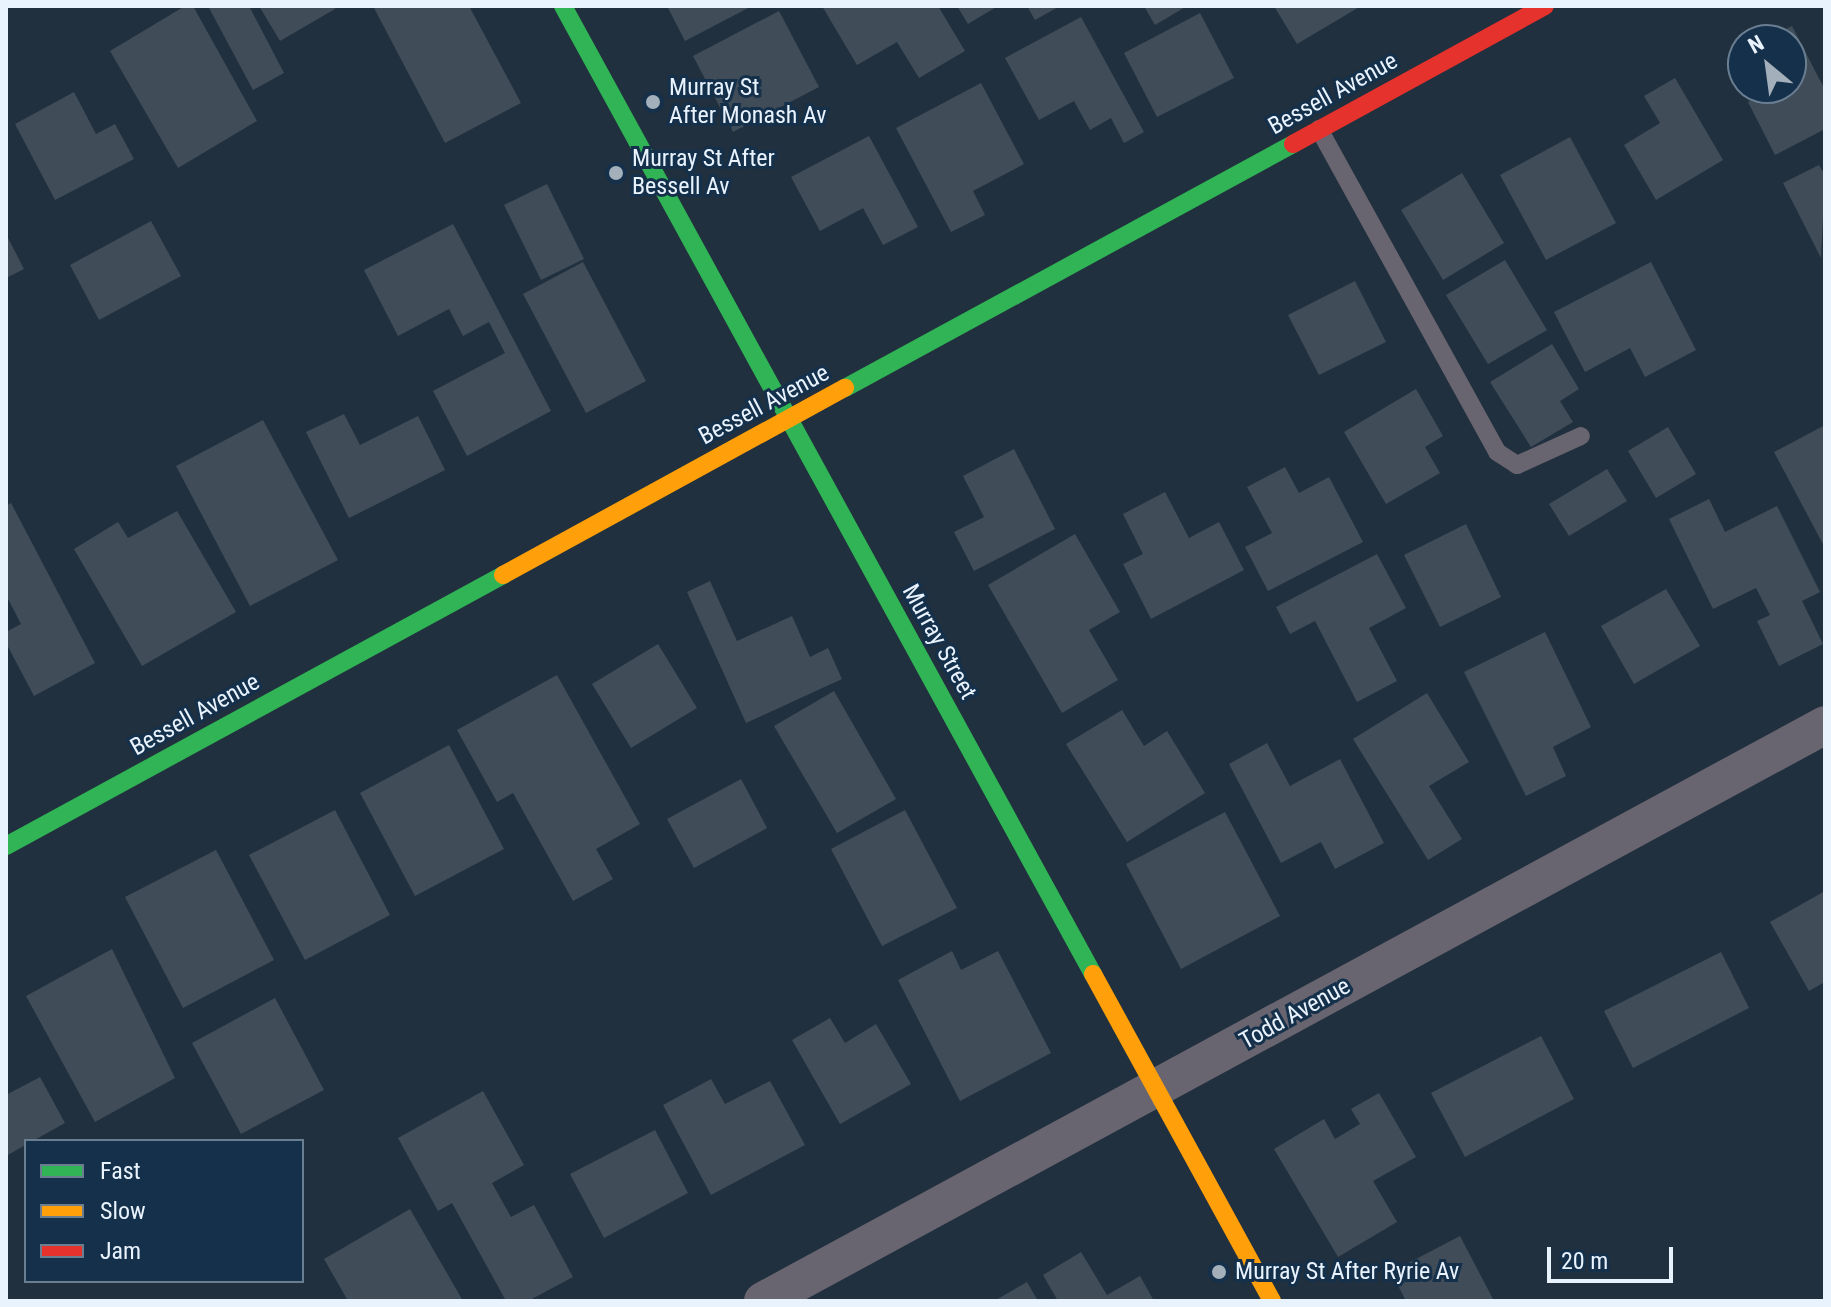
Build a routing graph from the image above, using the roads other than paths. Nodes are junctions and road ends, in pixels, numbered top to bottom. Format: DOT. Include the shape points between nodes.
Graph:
graph roads {
  1 [pos="563,6"];
  2 [pos="1545,6"];
  3 [pos="1319,129"];
  4 [pos="788,418"];
  5 [pos="1581,436"];
  6 [pos="1825,725"];
  7 [pos="6,846"];
  8 [pos="1156,1091"];
  9 [pos="763,1301"];
  10 [pos="1272,1301"];
  1 -- 4 [label="street, Murray Street"];
  2 -- 3 [label="street, Bessell Avenue"];
  3 -- 4 [label="street, Bessell Avenue"];
  3 -- 5 [label="lane" via="1497,452 1517,465"];
  4 -- 7 [label="street, Bessell Avenue"];
  4 -- 8 [label="street, Murray Street"];
  6 -- 8 [label="street, Todd Avenue"];
  8 -- 9 [label="street, Todd Avenue"];
  8 -- 10 [label="street, Murray Street"];
}
